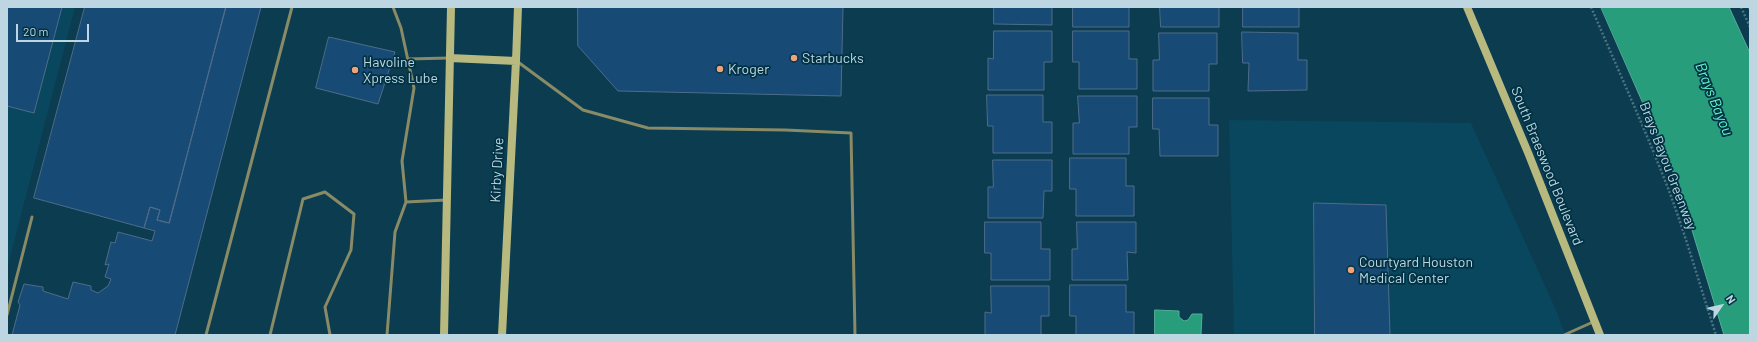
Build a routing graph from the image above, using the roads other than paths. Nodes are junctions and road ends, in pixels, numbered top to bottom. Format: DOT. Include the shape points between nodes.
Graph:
graph roads {
  1 [pos="292,7"];
  2 [pos="393,7"];
  3 [pos="451,7"];
  4 [pos="518,7"];
  5 [pos="1468,7"];
  6 [pos="450,58"];
  7 [pos="407,59"];
  8 [pos="516,61"];
  9 [pos="448,200"];
  10 [pos="406,202"];
  11 [pos="32,217"];
  12 [pos="7,315"];
  13 [pos="1595,321"];
  14 [pos="206,335"];
  15 [pos="270,335"];
  16 [pos="330,335"];
  17 [pos="387,335"];
  18 [pos="444,335"];
  19 [pos="502,335"];
  20 [pos="854,335"];
  21 [pos="1564,335"];
  22 [pos="1600,335"];
  1 -- 14 [label="lane"];
  2 -- 7 [label="lane" via="401,28"];
  3 -- 6 [label="main road"];
  4 -- 8 [label="main road, Kirby Drive"];
  5 -- 13 [label="main road, South Braeswood Boulevard"];
  6 -- 7 [label="lane"];
  6 -- 8 [label="main road"];
  6 -- 9 [label="main road"];
  7 -- 10 [label="lane" via="414,88 402,161"];
  8 -- 19 [label="main road, Kirby Drive"];
  8 -- 20 [label="lane" via="583,110 648,128 851,133"];
  9 -- 10 [label="lane"];
  9 -- 18 [label="main road"];
  10 -- 17 [label="lane" via="396,232"];
  11 -- 12 [label="lane"];
  13 -- 21 [label="lane"];
  13 -- 22 [label="main road, South Braeswood Boulevard"];
  15 -- 16 [label="lane" via="303,199 325,192 354,214 351,250 325,307"];
}
